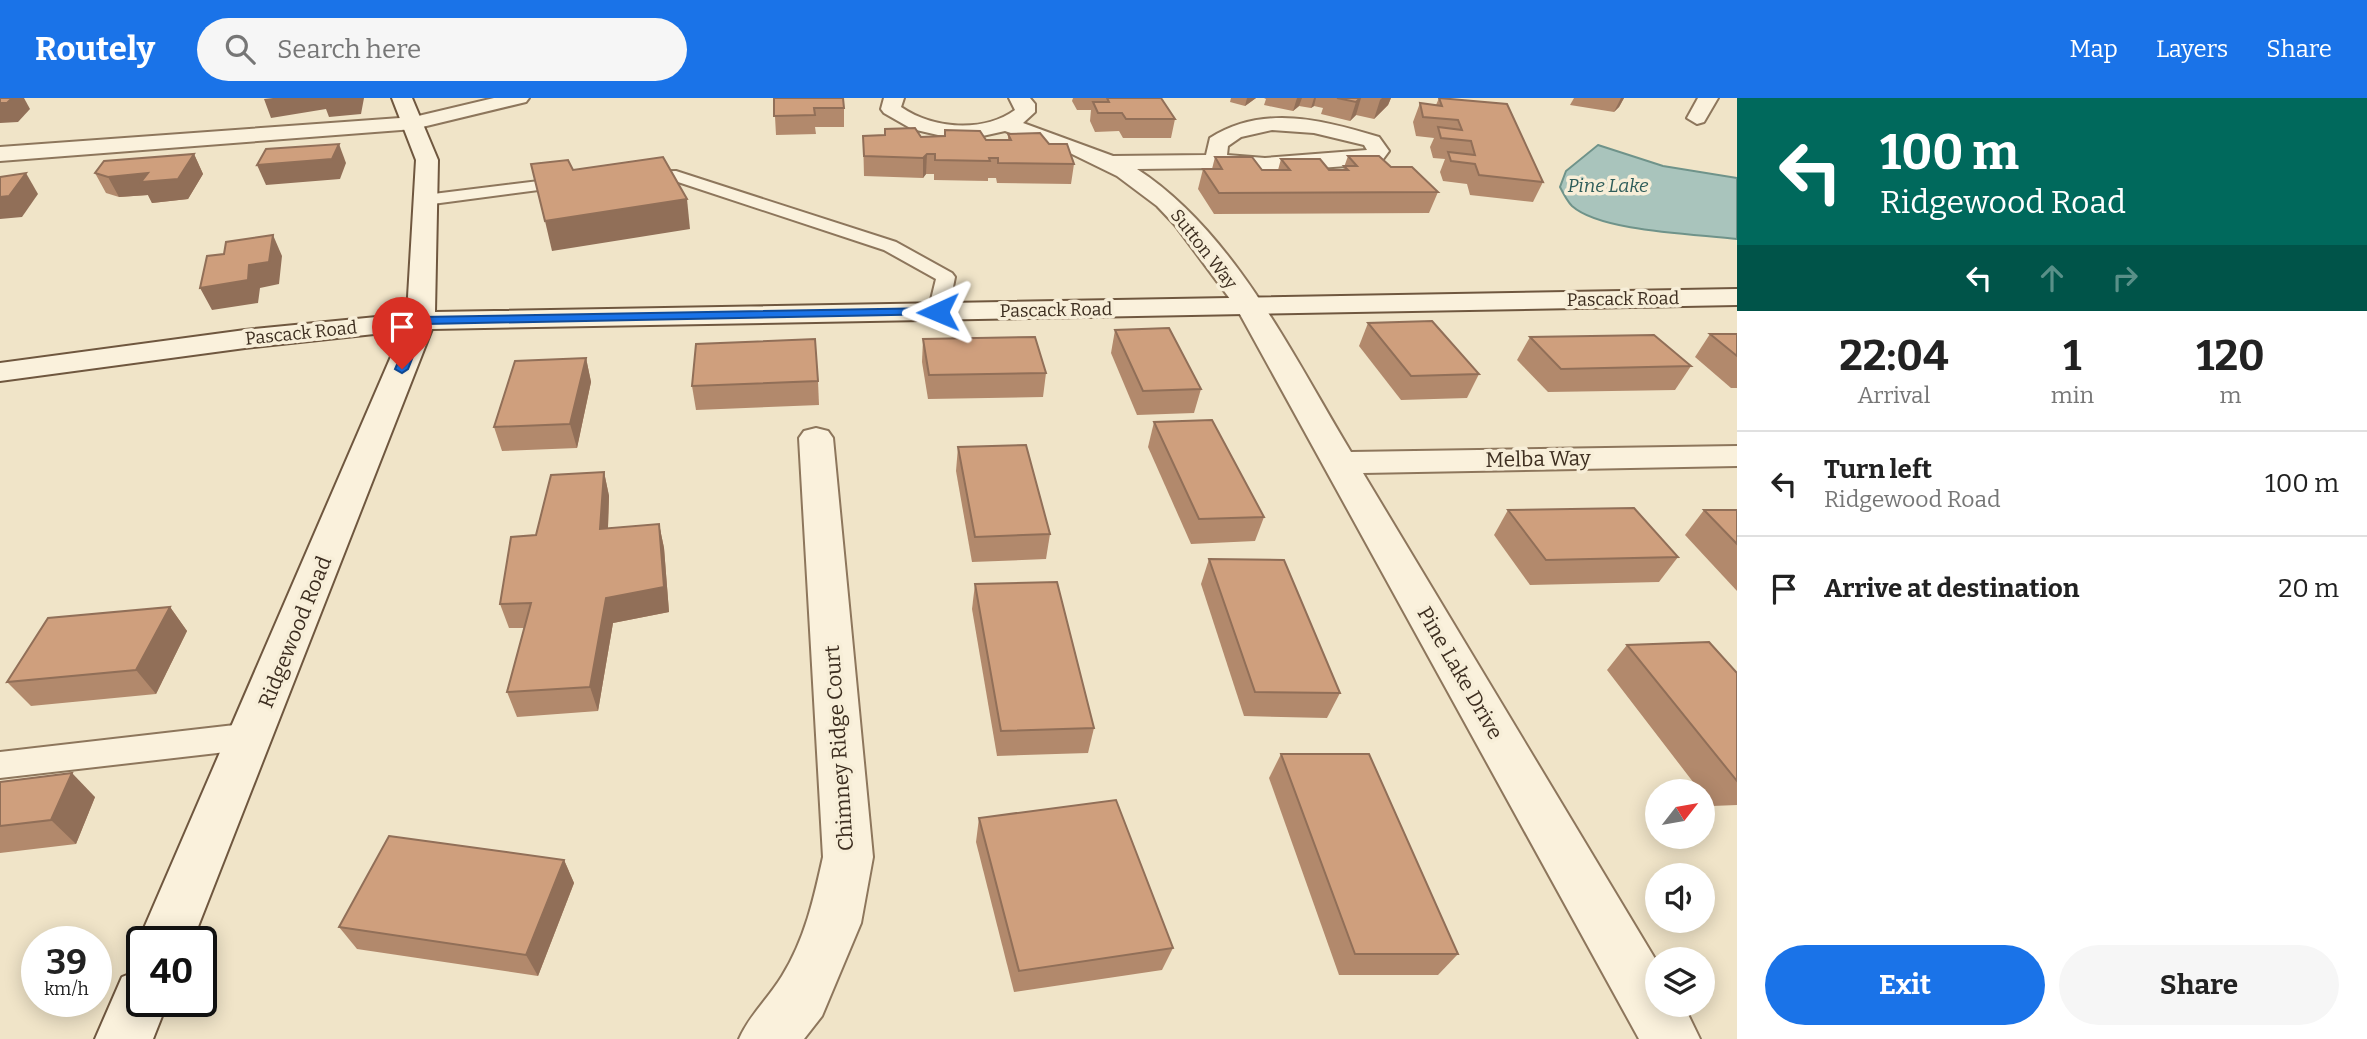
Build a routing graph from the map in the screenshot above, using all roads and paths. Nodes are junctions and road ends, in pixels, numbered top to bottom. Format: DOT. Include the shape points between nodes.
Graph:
graph roads {
  1 [pos="402,98"];
  2 [pos="519,98"];
  3 [pos="894,98"];
  4 [pos="1019,98"];
  5 [pos="1708,98"];
  6 [pos="1697,118"];
  7 [pos="414,123"];
  8 [pos="1006,125"];
  9 [pos="0,154"];
  10 [pos="1216,161"];
  11 [pos="1113,163"];
  12 [pos="626,178"];
  13 [pos="589,181"];
  14 [pos="425,200"];
  15 [pos="1737,298"];
  16 [pos="1249,306"];
  17 [pos="938,312"];
  18 [pos="421,321"];
  19 [pos="0,372"];
  20 [pos="816,438"];
  21 [pos="1737,456"];
  22 [pos="1339,463"];
  23 [pos="252,736"];
  24 [pos="0,765"];
  25 [pos="172,926"];
  26 [pos="134,1017"];
  27 [pos="124,1039"];
  28 [pos="768,1039"];
  29 [pos="1671,1039"];
  1 -- 7 [label="street"];
  2 -- 7 [label="street"];
  3 -- 8 [label="street, Sutton Way" via="891,109 915,124 962,131"];
  4 -- 8 [label="street" via="1025,112"];
  5 -- 6 [label="street"];
  7 -- 9 [label="street"];
  7 -- 14 [label="street" via="427,160"];
  8 -- 11 [label="street, Sutton Way" via="1054,138"];
  10 -- 10 [label="street" via="1310,163 1373,157 1378,151 1372,141 1353,135 1276,124 1233,130 1218,143"];
  10 -- 11 [label="street"];
  11 -- 16 [label="street, Sutton Way" via="1142,181 1185,221"];
  12 -- 17 [label="lane" via="676,176 890,246 946,277"];
  13 -- 14 [label="lane"];
  14 -- 18 [label="street"];
  15 -- 16 [label="street, Pascack Road"];
  16 -- 17 [label="street, Pascack Road"];
  16 -- 22 [label="street, Pine Lake Drive"];
  17 -- 18 [label="street, Pascack Road"];
  18 -- 19 [label="street, Pascack Road"];
  18 -- 23 [label="street, Ridgewood Road"];
  20 -- 28 [label="street, Chimney Ridge Court" via="848,857 835,923 802,996"];
  21 -- 22 [label="street, Melba Way"];
  22 -- 29 [label="street, Pine Lake Drive"];
  23 -- 24 [label="lane"];
  23 -- 25 [label="street, Ridgewood Road"];
  26 -- 27 [label="street"];
}
